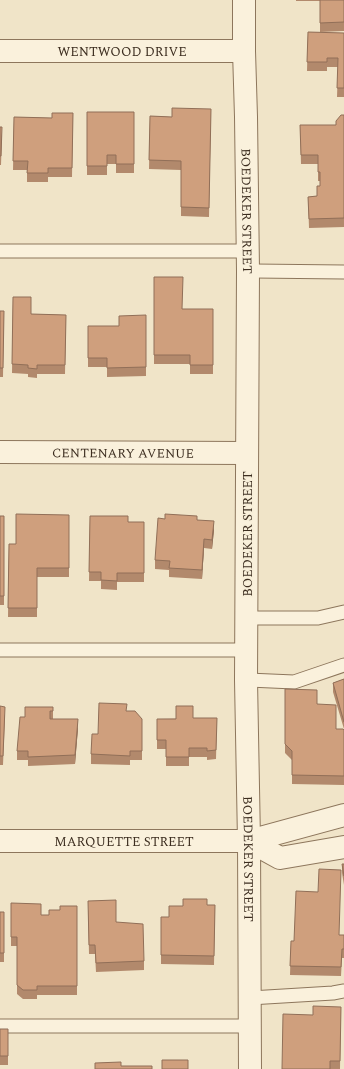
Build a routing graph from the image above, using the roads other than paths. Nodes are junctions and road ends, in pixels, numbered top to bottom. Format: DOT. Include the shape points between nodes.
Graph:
graph roads {
  1 [pos="244,0"];
  2 [pos="0,51"];
  3 [pos="244,51"];
  4 [pos="0,251"];
  5 [pos="247,261"];
  6 [pos="344,272"];
  7 [pos="0,452"];
  8 [pos="247,453"];
  9 [pos="344,612"];
  10 [pos="247,618"];
  11 [pos="0,650"];
  12 [pos="247,650"];
  13 [pos="344,665"];
  14 [pos="246,680"];
  15 [pos="344,816"];
  16 [pos="0,841"];
  17 [pos="249,841"];
  18 [pos="344,847"];
  19 [pos="344,991"];
  20 [pos="249,998"];
  21 [pos="0,1026"];
  22 [pos="250,1026"];
  23 [pos="250,1069"];
  1 -- 3 [label="street, BOEDEKER STREET"];
  2 -- 3 [label="street, WENTWOOD DRIVE"];
  3 -- 5 [label="street, BOEDEKER STREET"];
  4 -- 5 [label="lane"];
  5 -- 6 [label="lane" via="313,272"];
  5 -- 8 [label="street, BOEDEKER STREET"];
  7 -- 8 [label="street, CENTENARY AVENUE"];
  8 -- 10 [label="street, BOEDEKER STREET"];
  9 -- 10 [label="lane" via="318,618"];
  10 -- 12 [label="street, BOEDEKER STREET"];
  11 -- 12 [label="lane"];
  12 -- 14 [label="street, BOEDEKER STREET"];
  13 -- 14 [label="lane" via="294,682"];
  14 -- 17 [label="street, BOEDEKER STREET"];
  15 -- 17 [label="street, MARQUETTE STREET"];
  16 -- 17 [label="street, MARQUETTE STREET"];
  17 -- 18 [label="street, MARQUETTE STREET" via="280,858"];
  17 -- 20 [label="street, BOEDEKER STREET"];
  19 -- 20 [label="lane"];
  20 -- 22 [label="street, BOEDEKER STREET"];
  21 -- 22 [label="lane"];
  22 -- 23 [label="street, BOEDEKER STREET"];
}
